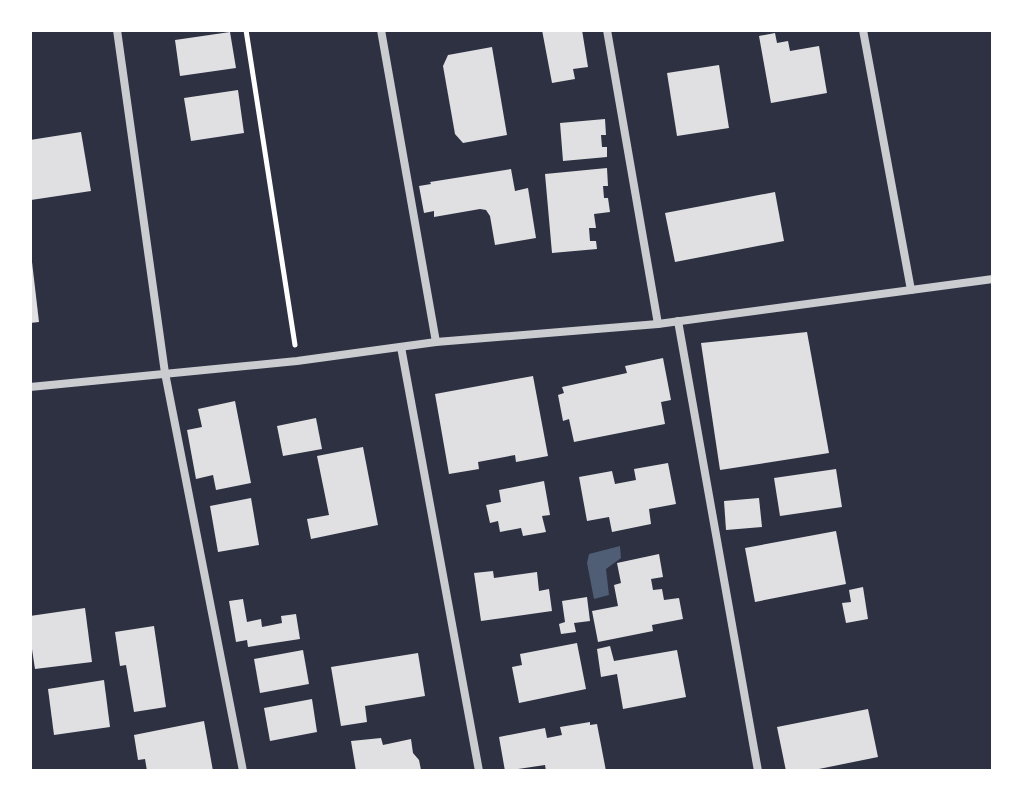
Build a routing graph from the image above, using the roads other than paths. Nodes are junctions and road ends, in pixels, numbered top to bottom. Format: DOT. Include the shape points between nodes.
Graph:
graph roads {
  1 [pos="117,30"];
  2 [pos="381,30"];
  3 [pos="607,30"];
  4 [pos="863,30"];
  5 [pos="993,279"];
  6 [pos="911,290"];
  7 [pos="678,321"];
  8 [pos="658,324"];
  9 [pos="436,342"];
  10 [pos="401,347"];
  11 [pos="165,373"];
  12 [pos="30,387"];
  13 [pos="243,771"];
  14 [pos="479,771"];
  15 [pos="758,771"];
  1 -- 11 [label="street"];
  2 -- 9 [label="street"];
  3 -- 8 [label="street"];
  4 -- 6 [label="street"];
  5 -- 6 [label="street"];
  6 -- 7 [label="street"];
  7 -- 8 [label="street"];
  7 -- 15 [label="street"];
  8 -- 9 [label="street"];
  9 -- 10 [label="street"];
  10 -- 11 [label="street"];
  10 -- 14 [label="street"];
  11 -- 12 [label="street"];
  11 -- 13 [label="street"];
}
